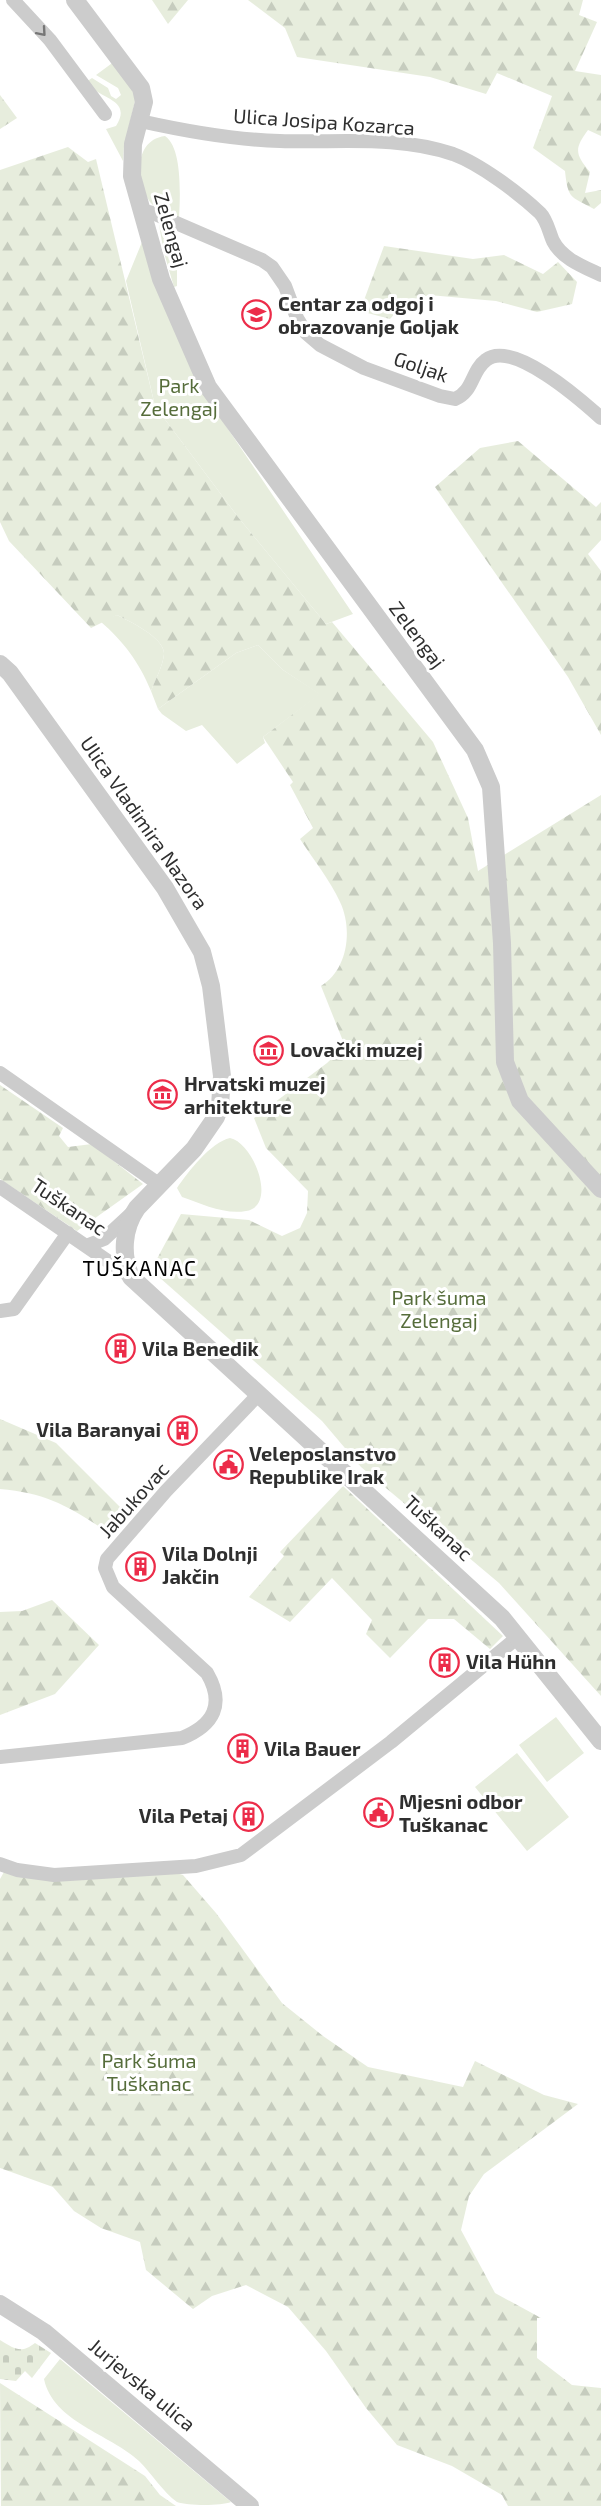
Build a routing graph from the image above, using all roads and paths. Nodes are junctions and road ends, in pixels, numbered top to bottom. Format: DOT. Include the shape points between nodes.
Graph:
graph roads {
  1 [pos="13,0"];
  2 [pos="75,0"];
  3 [pos="105,114"];
  4 [pos="140,121"];
  5 [pos="141,210"];
  6 [pos="601,275"];
  7 [pos="601,418"];
  8 [pos="0,664"];
  9 [pos="0,1073"];
  10 [pos="160,1185"];
  11 [pos="0,1187"];
  12 [pos="601,1189"];
  13 [pos="137,1208"];
  14 [pos="68,1233"];
  15 [pos="86,1246"];
  16 [pos="131,1277"];
  17 [pos="0,1311"];
  18 [pos="259,1394"];
  19 [pos="519,1637"];
  20 [pos="601,1741"];
  21 [pos="0,1757"];
  22 [pos="0,1864"];
  23 [pos="0,2304"];
  24 [pos="250,2506"];
  1 -- 3 [label="street, one-way"];
  2 -- 4 [label="street, Zelengaj" via="141,88 144,102"];
  4 -- 5 [label="street, Zelengaj" via="131,167"];
  4 -- 6 [label="street, Ulica Josipa Kozarca" via="187,131 277,141 402,142 453,154 477,166 542,214 561,252"];
  5 -- 7 [label="street, Goljak" via="262,260 279,276 306,333 337,355 455,399 468,391 485,360 504,355 574,392"];
  5 -- 12 [label="street, Zelengaj" via="161,279 208,387 475,750 491,787 506,1062 520,1101"];
  8 -- 10 [label="street, Ulica Vladimira Nazora" via="165,888 202,952 217,1020 222,1076 220,1106 203,1138"];
  9 -- 10 [label="street"];
  10 -- 13 [label="street, Ulica Vladimira Nazora"];
  11 -- 14 [label="street, Tuškanac"];
  13 -- 15 [label="street, Ulica Vladimira Nazora" via="104,1239"];
  13 -- 16 [label="street, Ulica Vladimira Nazora" via="126,1236 126,1263"];
  14 -- 15 [label="street, Tuškanac"];
  14 -- 17 [label="street" via="20,1302 7,1312"];
  15 -- 16 [label="street, Tuškanac"];
  16 -- 18 [label="street, Tuškanac"];
  18 -- 19 [label="street, Tuškanac"];
  18 -- 21 [label="street, Jabukovac" via="166,1491 107,1559 105,1568 113,1587 207,1673 216,1689 216,1703 209,1720 199,1732 182,1738"];
  19 -- 20 [label="street, Tuškanac"];
  19 -- 22 [label="street" via="391,1742 241,1855 196,1866 54,1875"];
  23 -- 24 [label="street, Jurjevska ulica" via="44,2332"];
}
